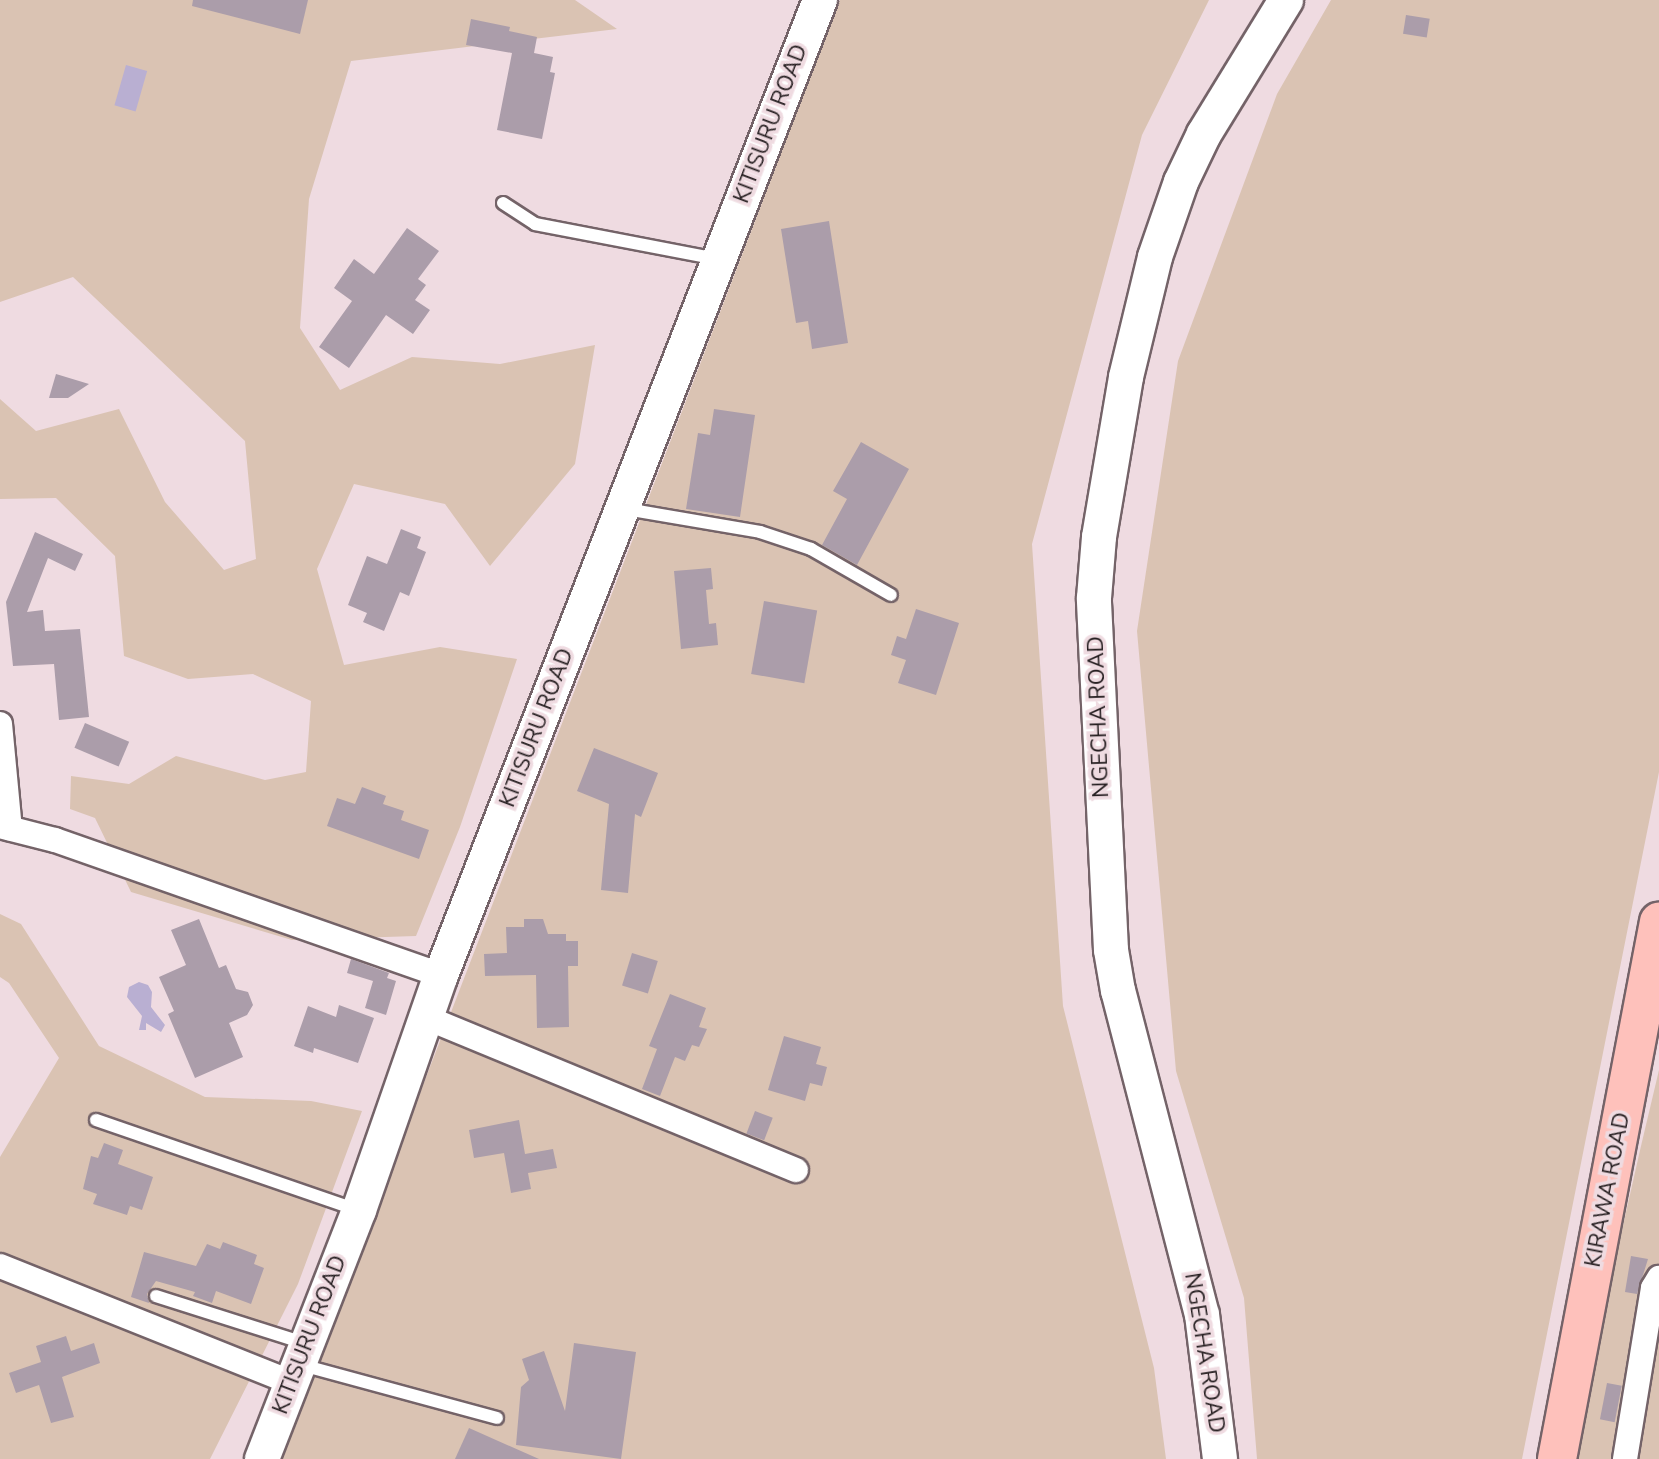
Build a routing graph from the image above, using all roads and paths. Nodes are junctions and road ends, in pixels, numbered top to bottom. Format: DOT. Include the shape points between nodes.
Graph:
graph roads {
  1 [pos="820,0"];
  2 [pos="1286,0"];
  3 [pos="503,203"];
  4 [pos="719,259"];
  5 [pos="622,508"];
  6 [pos="891,595"];
  7 [pos="0,724"];
  8 [pos="5,828"];
  9 [pos="1659,922"];
  10 [pos="441,975"];
  11 [pos="427,1018"];
  12 [pos="1649,1030"];
  13 [pos="96,1120"];
  14 [pos="796,1170"];
  15 [pos="359,1210"];
  16 [pos="0,1266"];
  17 [pos="1659,1278"];
  18 [pos="156,1296"];
  19 [pos="299,1364"];
  20 [pos="497,1418"];
  21 [pos="262,1459"];
  22 [pos="1220,1459"];
  23 [pos="1557,1459"];
  24 [pos="1625,1459"];
  1 -- 4 [label="street, KITISURU ROAD"];
  2 -- 22 [label="street, NGECHA ROAD" via="1204,134 1155,257 1123,392 1094,598 1111,950 1202,1315"];
  3 -- 4 [label="lane" via="535,224"];
  4 -- 5 [label="street, KITISURU ROAD"];
  5 -- 6 [label="lane" via="760,532 811,549"];
  5 -- 10 [label="street, KITISURU ROAD"];
  7 -- 8 [label="street"];
  8 -- 10 [label="street" via="55,840"];
  9 -- 12 [label="main road, KIRAWA ROAD"];
  10 -- 11 [label="street, KITISURU ROAD"];
  11 -- 14 [label="street"];
  11 -- 15 [label="street, KITISURU ROAD"];
  12 -- 23 [label="main road, KIRAWA ROAD"];
  13 -- 15 [label="lane"];
  15 -- 19 [label="street, KITISURU ROAD"];
  16 -- 19 [label="street"];
  17 -- 24 [label="street" via="1653,1288"];
  18 -- 19 [label="lane"];
  19 -- 20 [label="lane"];
  19 -- 21 [label="street, KITISURU ROAD"];
}
